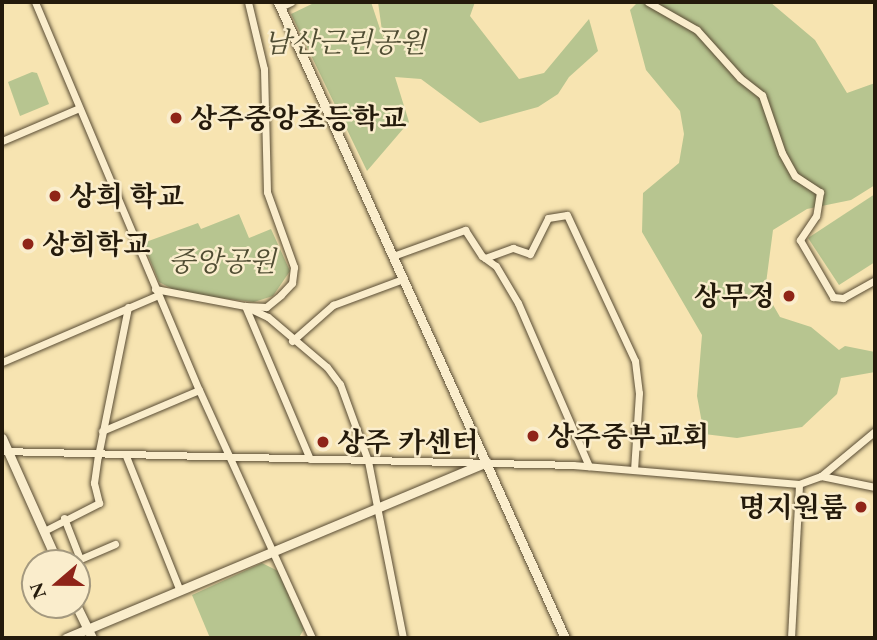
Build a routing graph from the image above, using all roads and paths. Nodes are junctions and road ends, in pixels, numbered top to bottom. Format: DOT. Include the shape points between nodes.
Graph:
graph roads {
  1 [pos="35,2"];
  2 [pos="248,2"];
  3 [pos="291,2"];
  4 [pos="648,2"];
  5 [pos="279,4"];
  6 [pos="79,108"];
  7 [pos="2,141"];
  8 [pos="393,256"];
  9 [pos="485,258"];
  10 [pos="403,279"];
  11 [pos="875,280"];
  12 [pos="156,292"];
  13 [pos="245,306"];
  14 [pos="128,307"];
  15 [pos="292,341"];
  16 [pos="2,362"];
  17 [pos="199,390"];
  18 [pos="102,430"];
  19 [pos="875,431"];
  20 [pos="2,438"];
  21 [pos="5,451"];
  22 [pos="98,456"];
  23 [pos="126,456"];
  24 [pos="227,456"];
  25 [pos="310,459"];
  26 [pos="368,461"];
  27 [pos="487,463"];
  28 [pos="589,466"];
  29 [pos="634,470"];
  30 [pos="821,476"];
  31 [pos="799,484"];
  32 [pos="875,486"];
  33 [pos="378,507"];
  34 [pos="64,518"];
  35 [pos="44,531"];
  36 [pos="116,544"];
  37 [pos="52,549"];
  38 [pos="76,549"];
  39 [pos="273,552"];
  40 [pos="91,554"];
  41 [pos="180,591"];
  42 [pos="90,634"];
  43 [pos="66,638"];
  44 [pos="312,638"];
  45 [pos="403,638"];
  46 [pos="565,638"];
  47 [pos="790,638"];
  1 -- 6 [label="street"];
  2 -- 13 [label="street" via="264,69 267,192 294,267 292,283 266,307"];
  3 -- 5 [label="street"];
  4 -- 11 [label="street" via="697,30 740,78 762,95 795,176 820,192 816,216 800,240 833,297 843,298"];
  5 -- 8 [label="street"];
  6 -- 7 [label="street"];
  6 -- 12 [label="street"];
  8 -- 9 [label="street" via="465,230"];
  8 -- 10 [label="street"];
  9 -- 28 [label="street" via="496,266 518,303"];
  9 -- 29 [label="street" via="513,248 530,254 548,218 567,215 635,361 639,393"];
  10 -- 15 [label="street" via="333,304"];
  10 -- 27 [label="street"];
  12 -- 13 [label="street"];
  12 -- 14 [label="street"];
  12 -- 17 [label="street"];
  13 -- 15 [label="street" via="268,317"];
  13 -- 25 [label="street"];
  14 -- 16 [label="street"];
  14 -- 18 [label="street"];
  15 -- 26 [label="street" via="327,367 340,384"];
  17 -- 18 [label="street"];
  17 -- 24 [label="street"];
  18 -- 22 [label="street"];
  19 -- 30 [label="street"];
  20 -- 21 [label="street"];
  21 -- 22 [label="street"];
  21 -- 35 [label="street"];
  22 -- 23 [label="street"];
  22 -- 34 [label="street" via="94,483 99,503"];
  23 -- 24 [label="street"];
  23 -- 41 [label="street"];
  24 -- 25 [label="street"];
  24 -- 39 [label="street"];
  25 -- 26 [label="street"];
  26 -- 27 [label="street"];
  26 -- 33 [label="street"];
  27 -- 28 [label="street"];
  27 -- 33 [label="street"];
  27 -- 46 [label="street"];
  28 -- 29 [label="street"];
  29 -- 31 [label="street"];
  30 -- 31 [label="street"];
  30 -- 32 [label="street"];
  31 -- 47 [label="street"];
  33 -- 39 [label="street"];
  33 -- 45 [label="street"];
  34 -- 35 [label="street"];
  34 -- 38 [label="street"];
  35 -- 37 [label="street"];
  36 -- 40 [label="street"];
  39 -- 41 [label="street"];
  39 -- 44 [label="street"];
  41 -- 42 [label="street"];
  42 -- 43 [label="street"];
}
